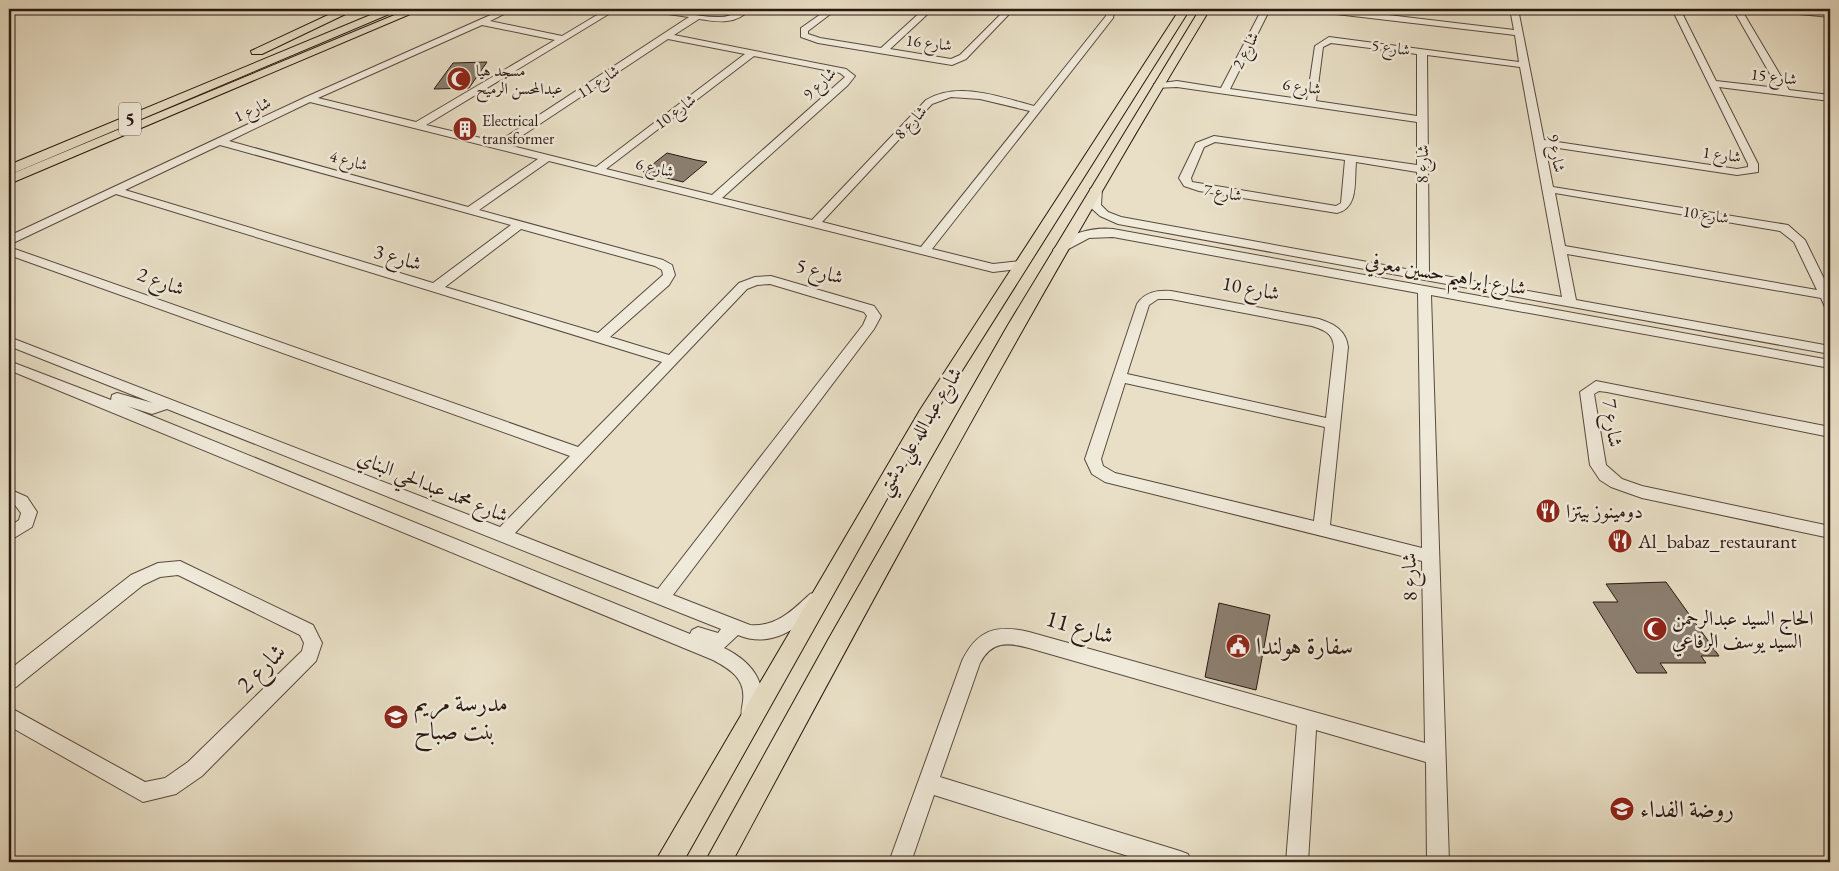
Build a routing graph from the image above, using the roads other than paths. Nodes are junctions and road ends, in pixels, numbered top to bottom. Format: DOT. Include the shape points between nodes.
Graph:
graph roads {
  1 [pos="350,9"];
  2 [pos="370,9"];
  3 [pos="396,9"];
  4 [pos="416,9"];
  5 [pos="510,9"];
  6 [pos="613,9"];
  7 [pos="654,9"];
  8 [pos="746,9"];
  9 [pos="833,9"];
  10 [pos="929,9"];
  11 [pos="1010,9"];
  12 [pos="1102,9"];
  13 [pos="1185,9"];
  14 [pos="1204,9"];
  15 [pos="1266,9"];
  16 [pos="1319,9"];
  17 [pos="1514,9"];
  18 [pos="1676,9"];
  19 [pos="1737,9"];
  20 [pos="1780,9"];
  21 [pos="1830,15"];
  22 [pos="696,16"];
  23 [pos="480,22"];
  24 [pos="1518,33"];
  25 [pos="666,36"];
  26 [pos="563,39"];
  27 [pos="882,51"];
  28 [pos="1422,52"];
  29 [pos="752,53"];
  30 [pos="246,63"];
  31 [pos="1523,65"];
  32 [pos="225,66"];
  33 [pos="200,78"];
  34 [pos="1160,81"];
  35 [pos="1713,83"];
  36 [pos="1224,91"];
  37 [pos="1785,92"];
  38 [pos="1830,98"];
  39 [pos="309,99"];
  40 [pos="1311,104"];
  41 [pos="1035,109"];
  42 [pos="1422,120"];
  43 [pos="419,125"];
  44 [pos="219,141"];
  45 [pos="1538,142"];
  46 [pos="501,145"];
  47 [pos="9,155"];
  48 [pos="548,157"];
  49 [pos="1351,158"];
  50 [pos="1422,169"];
  51 [pos="9,170"];
  52 [pos="598,170"];
  53 [pos="9,180"];
  54 [pos="1096,189"];
  55 [pos="1548,189"];
  56 [pos="114,190"];
  57 [pos="714,198"];
  58 [pos="471,210"];
  59 [pos="1118,220"];
  60 [pos="815,223"];
  61 [pos="520,224"];
  62 [pos="1113,234"];
  63 [pos="9,240"];
  64 [pos="1559,249"];
  65 [pos="1059,250"];
  66 [pos="9,251"];
  67 [pos="924,251"];
  68 [pos="1021,265"];
  69 [pos="992,268"];
  70 [pos="1010,283"];
  71 [pos="1424,284"];
  72 [pos="436,288"];
  73 [pos="1828,299"];
  74 [pos="1570,303"];
  75 [pos="602,338"];
  76 [pos="9,341"];
  77 [pos="1830,350"];
  78 [pos="671,360"];
  79 [pos="1830,364"];
  80 [pos="9,366"];
  81 [pos="989,371"];
  82 [pos="1119,377"];
  83 [pos="946,384"];
  84 [pos="67,388"];
  85 [pos="168,403"];
  86 [pos="1332,424"];
  87 [pos="162,426"];
  88 [pos="1830,432"];
  89 [pos="581,454"];
  90 [pos="308,459"];
  91 [pos="920,494"];
  92 [pos="9,495"];
  93 [pos="1321,529"];
  94 [pos="1830,532"];
  95 [pos="9,535"];
  96 [pos="502,536"];
  97 [pos="1429,556"];
  98 [pos="541,581"];
  99 [pos="829,582"];
  100 [pos="661,598"];
  101 [pos="727,624"];
  102 [pos="9,682"];
  103 [pos="9,716"];
  104 [pos="1307,721"];
  105 [pos="742,733"];
  106 [pos="1434,755"];
  107 [pos="928,783"];
  108 [pos="668,862"];
  109 [pos="718,862"];
  110 [pos="900,862"];
  111 [pos="1180,862"];
  112 [pos="1297,862"];
  113 [pos="1438,862"];
  1 -- 30 [label="highway"];
  2 -- 33 [label="highway, 5"];
  3 -- 30 [label="highway, 5"];
  4 -- 30 [label="highway" via="284,58"];
  4 -- 53 [label="main road"];
  5 -- 23 [label="street, شارع 1"];
  6 -- 26 [label="street"];
  7 -- 22 [label="street"];
  8 -- 22 [label="street" via="733,18 723,20"];
  9 -- 27 [label="street, شارع 16" via="804,30 804,35"];
  10 -- 27 [label="street, شارع 16"];
  11 -- 27 [label="street, شارع 16" via="956,61"];
  12 -- 41 [label="street" via="1110,12 1110,16"];
  13 -- 68 [label="main road, شارع عبدالله علي دشتي"];
  14 -- 34 [label="main road, شارع عبدالله علي دشتي"];
  15 -- 36 [label="street, شارع 2"];
  16 -- 24 [label="street"];
  17 -- 24 [label="street, شارع 9"];
  18 -- 35 [label="street, شارع 1"];
  19 -- 37 [label="street"];
  20 -- 21 [label="street"];
  22 -- 25 [label="street, شارع 11"];
  23 -- 26 [label="street"];
  23 -- 39 [label="street, شارع 1"];
  24 -- 31 [label="street, شارع 9"];
  25 -- 29 [label="street, شارع 9"];
  25 -- 46 [label="street, شارع 11"];
  26 -- 43 [label="street"];
  28 -- 31 [label="street, شارع 5"];
  28 -- 40 [label="street, شارع 5" via="1340,40 1323,42 1319,46"];
  28 -- 42 [label="street, شارع 8"];
  29 -- 52 [label="street, شارع 10"];
  29 -- 57 [label="street, شارع 9" via="843,71 850,77"];
  30 -- 51 [label="highway, 5"];
  31 -- 45 [label="street, شارع 9"];
  32 -- 33 [label="highway"];
  33 -- 47 [label="highway, 5"];
  34 -- 36 [label="street, شارع 6"];
  34 -- 54 [label="main road, شارع عبدالله علي دشتي"];
  35 -- 37 [label="street, شارع 15"];
  35 -- 45 [label="street, شارع 1" via="1753,164 1752,171 1737,172"];
  36 -- 40 [label="street, شارع 6"];
  37 -- 38 [label="street, شارع 15"];
  39 -- 43 [label="street, شارع 6"];
  39 -- 44 [label="street, شارع 1"];
  40 -- 42 [label="street, شارع 6"];
  41 -- 60 [label="street, شارع 8" via="961,93 938,96"];
  41 -- 67 [label="street"];
  42 -- 50 [label="street, شارع 8"];
  43 -- 46 [label="street, شارع 6"];
  44 -- 56 [label="street, شارع 1"];
  44 -- 58 [label="street, شارع 4"];
  45 -- 55 [label="street, شارع 9"];
  46 -- 48 [label="street, شارع 6"];
  48 -- 52 [label="street, شارع 6"];
  48 -- 58 [label="street"];
  49 -- 49 [label="street, شارع 7" via="1347,203 1337,210 1198,188 1188,184 1185,178 1200,145 1214,139"];
  49 -- 50 [label="street, شارع 7"];
  50 -- 71 [label="street, شارع 8"];
  52 -- 57 [label="street, شارع 6"];
  54 -- 59 [label="street, شارع إبراهيم حسين معرفي" via="1094,202 1097,209"];
  54 -- 65 [label="main road, شارع عبدالله علي دشتي"];
  55 -- 64 [label="street, شارع 9"];
  55 -- 73 [label="street, شارع 10" via="1784,228 1799,240"];
  56 -- 63 [label="street, شارع 1"];
  56 -- 72 [label="street, شارع 3"];
  57 -- 60 [label="street, شارع 6"];
  58 -- 61 [label="street, شارع 4"];
  59 -- 62 [label="street" via="1099,220 1092,224"];
  59 -- 71 [label="street, شارع إبراهيم حسين معرفي"];
  60 -- 67 [label="street, شارع 6"];
  61 -- 72 [label="street"];
  61 -- 75 [label="street, شارع 4" via="668,268 670,273 665,282"];
  62 -- 65 [label="street, شارع إبراهيم حسين معرفي" via="1096,232 1085,235"];
  62 -- 71 [label="street, شارع إبراهيم حسين معرفي"];
  64 -- 73 [label="street, شارع 10"];
  64 -- 74 [label="street, شارع 9"];
  65 -- 81 [label="main road, شارع عبدالله علي دشتي"];
  66 -- 89 [label="street, شارع 2"];
  67 -- 69 [label="street, شارع 6"];
  68 -- 69 [label="street, شارع 6"];
  68 -- 70 [label="main road, شارع عبدالله علي دشتي"];
  69 -- 70 [label="street, شارع 6"];
  70 -- 81 [label="main road" via="1005,308 975,364"];
  70 -- 83 [label="main road, شارع عبدالله علي دشتي"];
  71 -- 74 [label="street, شارع إبراهيم حسين معرفي"];
  71 -- 79 [label="street, شارع إبراهيم حسين معرفي"];
  71 -- 97 [label="street, شارع 8"];
  72 -- 75 [label="street, شارع 3"];
  74 -- 77 [label="street, شارع إبراهيم حسين معرفي"];
  75 -- 78 [label="street, شارع 3"];
  76 -- 85 [label="street, شارع محمد عبدالحي البناي"];
  78 -- 89 [label="street, شارع 5"];
  78 -- 100 [label="street, شارع 5" via="735,291 755,281 779,282 862,305 874,313 869,326"];
  80 -- 84 [label="street"];
  81 -- 91 [label="main road, شارع عبدالله علي دشتي"];
  82 -- 86 [label="street"];
  82 -- 86 [label="street, شارع 10" via="1143,304 1154,295 1171,295 1314,322 1334,329 1341,341"];
  82 -- 93 [label="street, شارع 10" via="1093,459 1099,472 1115,479"];
  83 -- 91 [label="main road" via="958,378 967,380 970,386 925,459 919,475"];
  83 -- 99 [label="main road, شارع عبدالله علي دشتي"];
  84 -- 85 [label="street" via="95,390 152,409"];
  84 -- 87 [label="street"];
  85 -- 90 [label="street, شارع محمد عبدالحي البناي"];
  86 -- 93 [label="street, شارع 10"];
  87 -- 90 [label="street" via="181,417 267,451"];
  87 -- 98 [label="street"];
  88 -- 94 [label="street, شارع 7" via="1607,387 1596,386 1587,392 1598,465 1603,474 1615,482 1642,492"];
  89 -- 96 [label="street, شارع 5"];
  90 -- 96 [label="street, شارع محمد عبدالحي البناي"];
  91 -- 109 [label="main road, شارع عبدالله علي دشتي"];
  92 -- 95 [label="street" via="21,501 29,512 26,523"];
  93 -- 97 [label="street, شارع 10"];
  96 -- 100 [label="street, شارع محمد عبدالحي البناي"];
  97 -- 106 [label="street, شارع 8"];
  98 -- 101 [label="street" via="584,590 712,640 721,641 729,636 731,629"];
  98 -- 105 [label="street" via="735,663 749,677 754,692"];
  99 -- 101 [label="street, شارع محمد عبدالحي البناي" via="806,609 780,629 756,633"];
  99 -- 105 [label="main road, شارع عبدالله علي دشتي"];
  100 -- 101 [label="street, شارع محمد عبدالحي البناي"];
  102 -- 103 [label="street, شارع 2" via="137,580 158,570 180,568 307,630 313,643 310,655 297,669 195,769 169,787 143,792"];
  104 -- 106 [label="street, شارع 11"];
  104 -- 107 [label="street, شارع 11" via="1024,638 1001,636 988,640 977,650"];
  104 -- 112 [label="street"];
  105 -- 108 [label="main road, شارع عبدالله علي دشتي"];
  106 -- 113 [label="street, شارع 8"];
  107 -- 110 [label="street, شارع 11"];
  107 -- 111 [label="street"];
}
